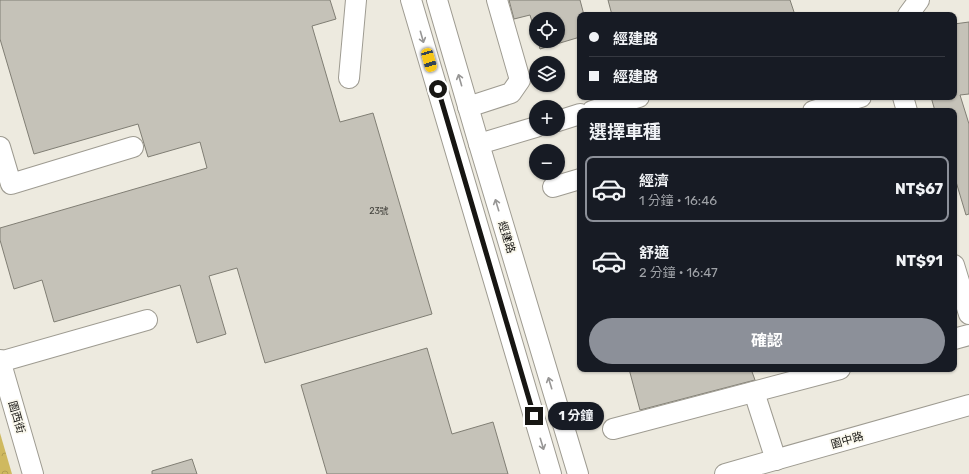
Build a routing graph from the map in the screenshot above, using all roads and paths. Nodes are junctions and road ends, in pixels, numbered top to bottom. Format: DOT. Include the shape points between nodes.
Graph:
graph roads {
  1 [pos="356,0"];
  2 [pos="411,0"];
  3 [pos="437,0"];
  4 [pos="497,0"];
  5 [pos="919,0"];
  6 [pos="910,12"];
  7 [pos="349,78"];
  8 [pos="629,100"];
  9 [pos="851,100"];
  10 [pos="468,107"];
  11 [pos="602,108"];
  12 [pos="824,108"];
  13 [pos="577,115"];
  14 [pos="565,119"];
  15 [pos="529,129"];
  16 [pos="479,144"];
  17 [pos="0,147"];
  18 [pos="133,147"];
  19 [pos="577,180"];
  20 [pos="553,187"];
  21 [pos="957,275"];
  22 [pos="969,314"];
  23 [pos="146,320"];
  24 [pos="969,335"];
  25 [pos="957,338"];
  26 [pos="0,361"];
  27 [pos="829,372"];
  28 [pos="754,392"];
  29 [pos="969,405"];
  30 [pos="613,429"];
  31 [pos="776,460"];
  32 [pos="33,474"];
  33 [pos="551,474"];
  34 [pos="578,474"];
  35 [pos="725,474"];
  1 -- 7 [label="street"];
  2 -- 33 [label="street, one-way"];
  10 -- 3 [label="street, 經建路, one-way"];
  4 -- 10 [label="street" via="520,80 512,93"];
  5 -- 6 [label="street"];
  8 -- 11 [label="street"];
  9 -- 12 [label="street"];
  10 -- 16 [label="street, 經建路"];
  13 -- 14 [label="street"];
  15 -- 16 [label="street"];
  34 -- 16 [label="street, 經建路, one-way"];
  17 -- 18 [label="street" via="11,184"];
  19 -- 20 [label="street"];
  21 -- 22 [label="street"];
  23 -- 26 [label="street"];
  24 -- 25 [label="street"];
  26 -- 32 [label="street, 園西街"];
  27 -- 28 [label="street"];
  28 -- 30 [label="street"];
  28 -- 31 [label="street"];
  29 -- 31 [label="street, 園中路"];
  31 -- 35 [label="street, 園中路"];
}
